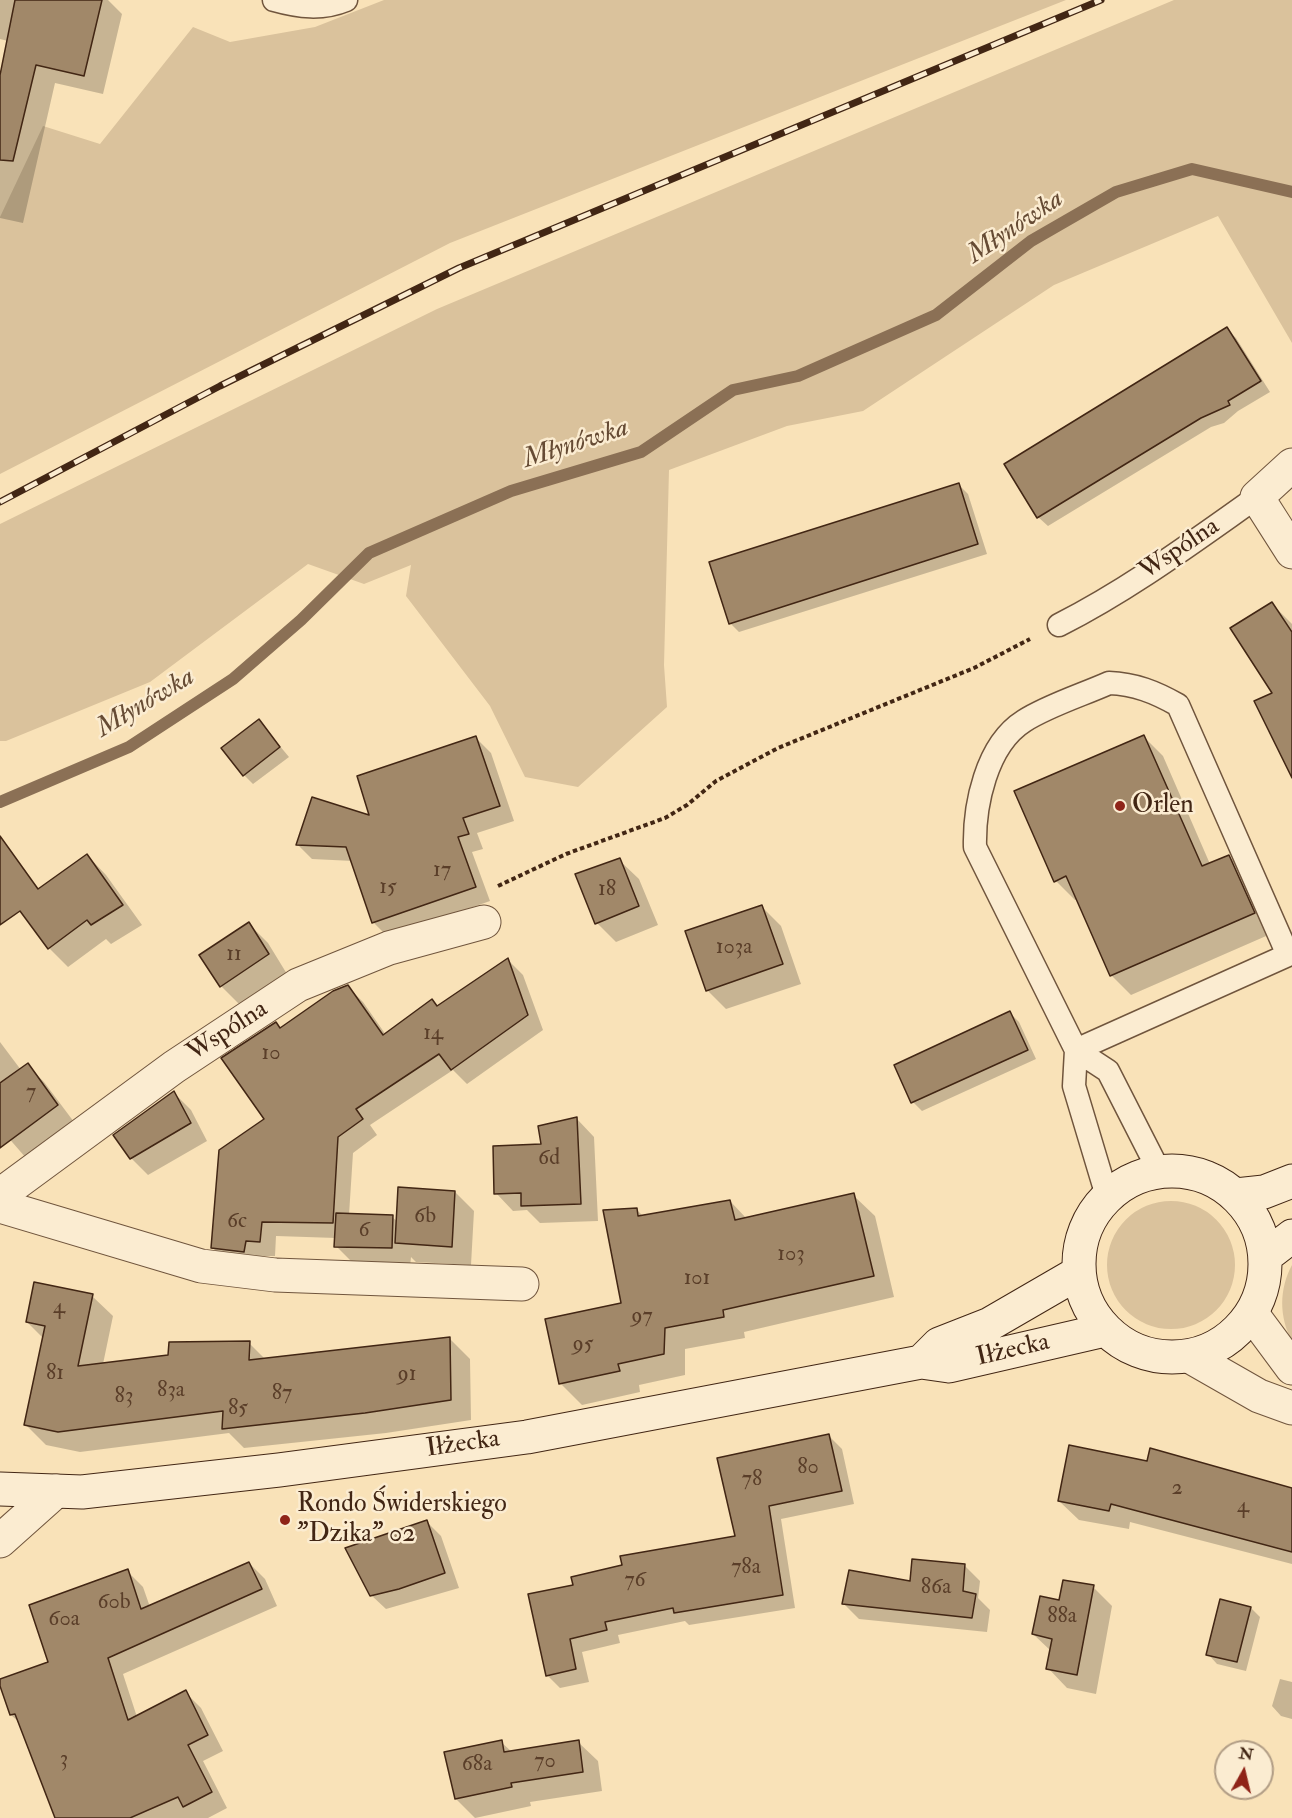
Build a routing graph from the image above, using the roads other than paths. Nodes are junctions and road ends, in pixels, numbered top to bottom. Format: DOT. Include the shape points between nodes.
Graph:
graph roads {
  1 [pos="274,0"];
  2 [pos="346,0"];
  3 [pos="1292,465"];
  4 [pos="1257,497"];
  5 [pos="1292,552"];
  6 [pos="1059,625"];
  7 [pos="475,924"];
  8 [pos="1076,1050"];
  9 [pos="1159,1171"];
  10 [pos="1292,1181"];
  11 [pos="0,1195"];
  12 [pos="1236,1195"];
  13 [pos="1107,1196"];
  14 [pos="0,1206"];
  15 [pos="1292,1236"];
  16 [pos="1266,1257"];
  17 [pos="1078,1273"];
  18 [pos="522,1284"];
  19 [pos="1252,1314"];
  20 [pos="1105,1330"];
  21 [pos="1189,1356"];
  22 [pos="921,1362"];
  23 [pos="1292,1368"];
  24 [pos="1292,1408"];
  25 [pos="0,1489"];
  26 [pos="56,1491"];
  27 [pos="0,1541"];
  1 -- 2 [label="lane" via="297,7 332,6"];
  3 -- 4 [label="main road, Wspólna"];
  4 -- 5 [label="main road"];
  4 -- 6 [label="lane, Wspólna" via="1159,566"];
  7 -- 11 [label="main road, Wspólna" via="389,948 298,986 174,1067"];
  8 -- 8 [label="lane" via="1288,955 1178,705 1152,691 1124,684 1109,683 1023,721 992,763 976,812 975,847"];
  8 -- 9 [label="lane" via="1108,1071"];
  8 -- 13 [label="lane" via="1074,1086"];
  9 -- 12 [label="main road" via="1187,1171 1213,1179"];
  9 -- 13 [label="main road" via="1131,1179"];
  10 -- 12 [label="main road" via="1264,1192"];
  12 -- 16 [label="main road" via="1251,1213"];
  13 -- 17 [label="main road" via="1090,1218 1080,1244"];
  14 -- 18 [label="main road" via="201,1266 275,1275"];
  15 -- 16 [label="main road"];
  16 -- 19 [label="main road" via="1263,1286"];
  17 -- 20 [label="main road" via="1087,1304"];
  17 -- 22 [label="main road, Iłżecka" via="990,1324 939,1344"];
  19 -- 21 [label="main road" via="1235,1334"];
  19 -- 23 [label="main road"];
  20 -- 21 [label="main road" via="1130,1348 1159,1357"];
  20 -- 22 [label="main road, Iłżecka" via="949,1366"];
  21 -- 24 [label="main road" via="1259,1396"];
  22 -- 26 [label="main road, Iłżecka" via="527,1437 279,1470 82,1492"];
  25 -- 26 [label="main road, Iłżecka"];
  26 -- 27 [label="main road"];
}
